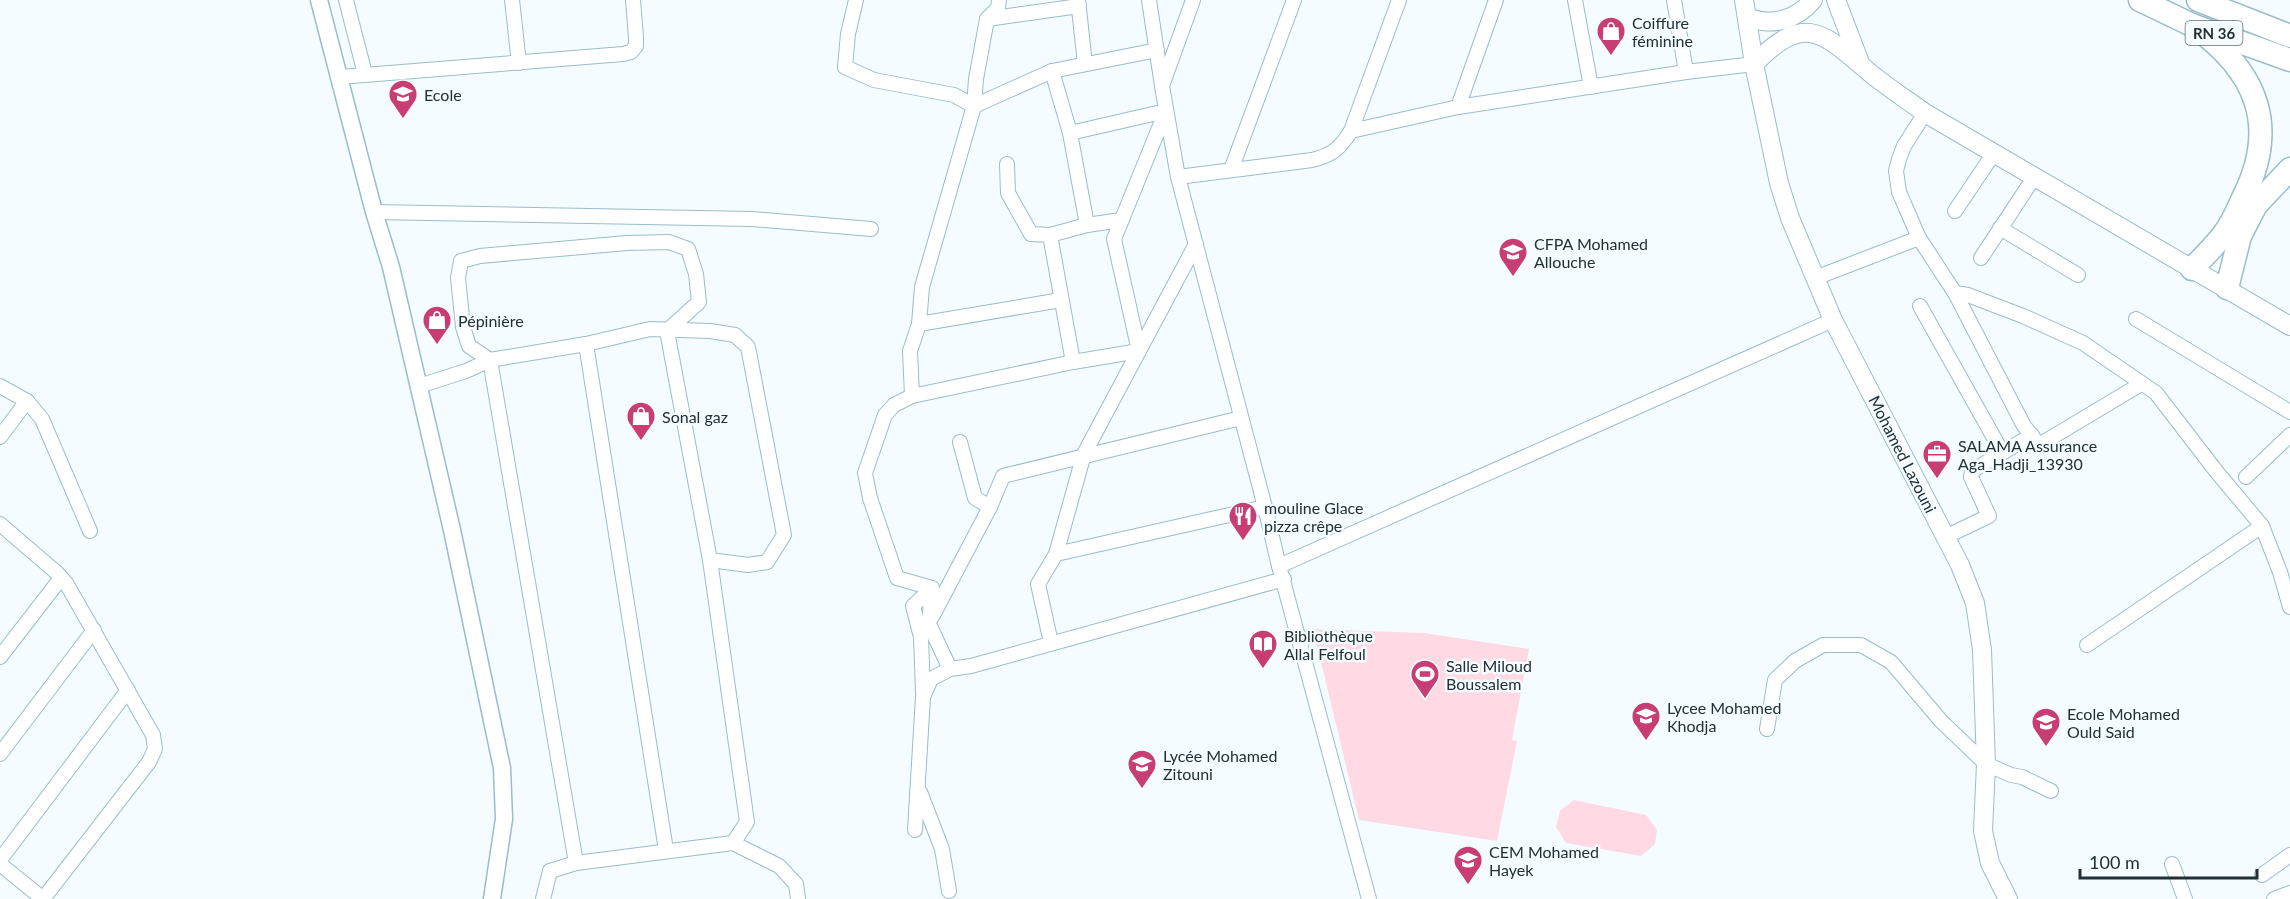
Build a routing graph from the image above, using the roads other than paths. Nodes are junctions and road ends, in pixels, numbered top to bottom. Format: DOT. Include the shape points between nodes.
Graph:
graph roads {
  1 [pos="319,0"];
  2 [pos="346,0"];
  3 [pos="513,0"];
  4 [pos="633,0"];
  5 [pos="856,0"];
  6 [pos="999,0"];
  7 [pos="1149,0"];
  8 [pos="1193,0"];
  9 [pos="1294,0"];
  10 [pos="1399,0"];
  11 [pos="1496,0"];
  12 [pos="1575,0"];
  13 [pos="1674,0"];
  14 [pos="1813,0"];
  15 [pos="1836,0"];
  16 [pos="2140,0"];
  17 [pos="2198,0"];
  18 [pos="1079,3"];
  19 [pos="1746,9"];
  20 [pos="987,19"];
  21 [pos="2192,25"];
  22 [pos="1791,27"];
  23 [pos="2290,36"];
  24 [pos="1157,50"];
  25 [pos="2290,60"];
  26 [pos="519,63"];
  27 [pos="1085,64"];
  28 [pos="1754,64"];
  29 [pos="1861,65"];
  30 [pos="1052,71"];
  31 [pos="1686,72"];
  32 [pos="365,74"];
  33 [pos="340,77"];
  34 [pos="1162,86"];
  35 [pos="1591,87"];
  36 [pos="974,106"];
  37 [pos="1458,107"];
  38 [pos="1166,111"];
  39 [pos="1925,113"];
  40 [pos="1351,131"];
  41 [pos="1070,133"];
  42 [pos="1994,153"];
  43 [pos="1007,164"];
  44 [pos="2290,169"];
  45 [pos="1231,171"];
  46 [pos="2035,176"];
  47 [pos="1178,177"];
  48 [pos="1955,211"];
  49 [pos="374,212"];
  50 [pos="1122,220"];
  51 [pos="1087,225"];
  52 [pos="2000,228"];
  53 [pos="872,229"];
  54 [pos="1050,235"];
  55 [pos="1919,238"];
  56 [pos="1196,244"];
  57 [pos="2212,246"];
  58 [pos="2168,254"];
  59 [pos="1980,258"];
  60 [pos="2193,269"];
  61 [pos="2078,275"];
  62 [pos="1815,278"];
  63 [pos="2227,288"];
  64 [pos="1955,293"];
  65 [pos="1061,300"];
  66 [pos="1920,306"];
  67 [pos="2136,319"];
  68 [pos="1833,320"];
  69 [pos="919,324"];
  70 [pos="2290,326"];
  71 [pos="667,331"];
  72 [pos="586,344"];
  73 [pos="1139,351"];
  74 [pos="490,360"];
  75 [pos="1072,362"];
  76 [pos="2141,384"];
  77 [pos="0,386"];
  78 [pos="418,386"];
  79 [pos="912,396"];
  80 [pos="27,401"];
  81 [pos="2290,412"];
  82 [pos="1241,418"];
  83 [pos="2032,435"];
  84 [pos="2290,435"];
  85 [pos="0,437"];
  86 [pos="960,442"];
  87 [pos="2002,452"];
  88 [pos="1084,457"];
  89 [pos="2246,477"];
  90 [pos="990,507"];
  91 [pos="1265,507"];
  92 [pos="2262,526"];
  93 [pos="4,528"];
  94 [pos="90,531"];
  95 [pos="1945,537"];
  96 [pos="0,543"];
  97 [pos="1056,554"];
  98 [pos="710,560"];
  99 [pos="2285,567"];
  100 [pos="1281,573"];
  101 [pos="62,578"];
  102 [pos="932,588"];
  103 [pos="2290,607"];
  104 [pos="929,624"];
  105 [pos="94,630"];
  106 [pos="1051,643"];
  107 [pos="2087,645"];
  108 [pos="0,657"];
  109 [pos="950,669"];
  110 [pos="128,690"];
  111 [pos="923,697"];
  112 [pos="1767,729"];
  113 [pos="0,754"];
  114 [pos="1986,764"];
  115 [pos="918,787"];
  116 [pos="2051,791"];
  117 [pos="915,830"];
  118 [pos="733,843"];
  119 [pos="666,850"];
  120 [pos="2290,855"];
  121 [pos="0,862"];
  122 [pos="576,863"];
  123 [pos="2172,864"];
  124 [pos="2262,875"];
  125 [pos="949,891"];
  126 [pos="2290,893"];
  127 [pos="43,899"];
  128 [pos="492,899"];
  129 [pos="543,899"];
  130 [pos="798,899"];
  131 [pos="1369,899"];
  132 [pos="2008,899"];
  133 [pos="2185,899"];
  134 [pos="2274,899"];
  1 -- 33 [label="street"];
  2 -- 32 [label="street"];
  3 -- 26 [label="street"];
  4 -- 26 [label="street" via="636,46 632,52"];
  5 -- 36 [label="street" via="845,67 874,80 954,95"];
  6 -- 20 [label="street" via="998,8"];
  7 -- 24 [label="street"];
  8 -- 34 [label="street"];
  9 -- 45 [label="street"];
  10 -- 40 [label="street"];
  11 -- 37 [label="street"];
  12 -- 35 [label="street"];
  13 -- 31 [label="street"];
  14 -- 22 [label="main road"];
  15 -- 29 [label="main road"];
  16 -- 21 [label="highway, RN 36"];
  17 -- 23 [label="highway"];
  18 -- 20 [label="street"];
  18 -- 27 [label="street"];
  19 -- 22 [label="main road" via="1768,22"];
  19 -- 28 [label="main road, Mohamed Lazouni"];
  20 -- 36 [label="street"];
  21 -- 25 [label="highway, RN 36"];
  21 -- 57 [label="highway" via="2224,50 2244,76 2261,129 2261,147 2248,189 2224,234"];
  22 -- 28 [label="main road"];
  22 -- 29 [label="main road" via="1828,39"];
  24 -- 27 [label="street"];
  24 -- 34 [label="street"];
  26 -- 32 [label="street"];
  27 -- 30 [label="street"];
  28 -- 31 [label="street"];
  28 -- 62 [label="main road, Mohamed Lazouni" via="1779,183"];
  29 -- 39 [label="main road"];
  30 -- 36 [label="street"];
  30 -- 41 [label="street"];
  31 -- 35 [label="street"];
  32 -- 33 [label="street"];
  33 -- 49 [label="street"];
  34 -- 38 [label="street"];
  35 -- 37 [label="street"];
  36 -- 69 [label="street" via="922,287"];
  37 -- 40 [label="street"];
  38 -- 41 [label="street"];
  38 -- 47 [label="street"];
  38 -- 50 [label="street"];
  39 -- 42 [label="main road"];
  39 -- 55 [label="street" via="1904,146 1896,171 1899,192"];
  40 -- 45 [label="street" via="1329,156"];
  41 -- 51 [label="street"];
  42 -- 46 [label="main road"];
  42 -- 48 [label="street"];
  43 -- 54 [label="street" via="1008,193 1031,234"];
  44 -- 63 [label="highway" via="2256,205 2240,236"];
  45 -- 47 [label="street"];
  46 -- 52 [label="street"];
  46 -- 58 [label="main road"];
  47 -- 56 [label="street"];
  49 -- 53 [label="street" via="752,219"];
  49 -- 78 [label="street"];
  50 -- 51 [label="street"];
  50 -- 73 [label="street" via="1114,239"];
  51 -- 54 [label="street"];
  52 -- 59 [label="street"];
  52 -- 61 [label="street"];
  54 -- 65 [label="street"];
  55 -- 62 [label="street"];
  55 -- 64 [label="street"];
  56 -- 73 [label="street"];
  56 -- 82 [label="street"];
  57 -- 58 [label="main road" via="2187,254"];
  57 -- 60 [label="highway"];
  58 -- 60 [label="main road"];
  60 -- 63 [label="main road"];
  62 -- 68 [label="main road, Mohamed Lazouni"];
  63 -- 70 [label="main road"];
  64 -- 76 [label="street" via="2023,316 2083,343"];
  64 -- 83 [label="street"];
  65 -- 69 [label="street"];
  65 -- 75 [label="street"];
  66 -- 87 [label="street"];
  67 -- 81 [label="street"];
  68 -- 95 [label="main road, Mohamed Lazouni"];
  68 -- 100 [label="street"];
  69 -- 79 [label="street" via="910,351"];
  71 -- 72 [label="street" via="650,329"];
  71 -- 74 [label="street" via="699,302 688,249 669,242 627,243 480,256 461,261 458,278 469,346"];
  71 -- 98 [label="street"];
  71 -- 98 [label="street" via="710,330 735,335 748,347 784,535 767,562 748,565"];
  72 -- 74 [label="street"];
  72 -- 119 [label="street"];
  73 -- 75 [label="street"];
  73 -- 88 [label="street"];
  74 -- 78 [label="street"];
  74 -- 122 [label="street"];
  75 -- 79 [label="street"];
  76 -- 83 [label="street" via="2039,445"];
  76 -- 92 [label="street" via="2156,393"];
  77 -- 80 [label="street"];
  78 -- 128 [label="street" via="453,530 502,768 504,819"];
  79 -- 102 [label="street" via="885,415 865,473 897,579"];
  80 -- 85 [label="street"];
  80 -- 94 [label="street" via="47,429"];
  82 -- 88 [label="street"];
  82 -- 91 [label="street"];
  83 -- 87 [label="street"];
  84 -- 89 [label="street"];
  86 -- 90 [label="street" via="975,498"];
  87 -- 95 [label="street" via="1970,474 1989,516"];
  88 -- 90 [label="street" via="1003,476"];
  88 -- 97 [label="street"];
  90 -- 104 [label="street"];
  91 -- 97 [label="street"];
  91 -- 100 [label="street"];
  92 -- 99 [label="street"];
  92 -- 107 [label="street"];
  93 -- 96 [label="street"];
  93 -- 101 [label="street"];
  95 -- 114 [label="main road, Mohamed Lazouni" via="1975,603 1982,650"];
  97 -- 106 [label="street" via="1038,584"];
  98 -- 118 [label="street" via="747,822"];
  99 -- 103 [label="street"];
  100 -- 106 [label="street"];
  100 -- 131 [label="street"];
  101 -- 105 [label="street"];
  101 -- 108 [label="street"];
  102 -- 104 [label="street"];
  102 -- 111 [label="street" via="913,606 921,637"];
  104 -- 109 [label="street"];
  105 -- 110 [label="street"];
  105 -- 113 [label="street"];
  106 -- 109 [label="street"];
  109 -- 111 [label="street" via="931,679"];
  110 -- 121 [label="street"];
  110 -- 127 [label="street" via="153,735 152,758"];
  111 -- 115 [label="street"];
  112 -- 114 [label="street" via="1775,680 1795,661 1823,645 1861,645 1891,662 1941,721"];
  114 -- 116 [label="street"];
  114 -- 132 [label="main road, Mohamed Lazouni" via="1983,831 1990,863"];
  115 -- 117 [label="street"];
  115 -- 125 [label="street" via="942,849"];
  118 -- 119 [label="street"];
  118 -- 130 [label="street" via="779,866 796,884"];
  119 -- 122 [label="street"];
  120 -- 124 [label="street"];
  121 -- 127 [label="street"];
  122 -- 129 [label="street" via="550,871"];
  123 -- 133 [label="street"];
  126 -- 134 [label="street"];
}
